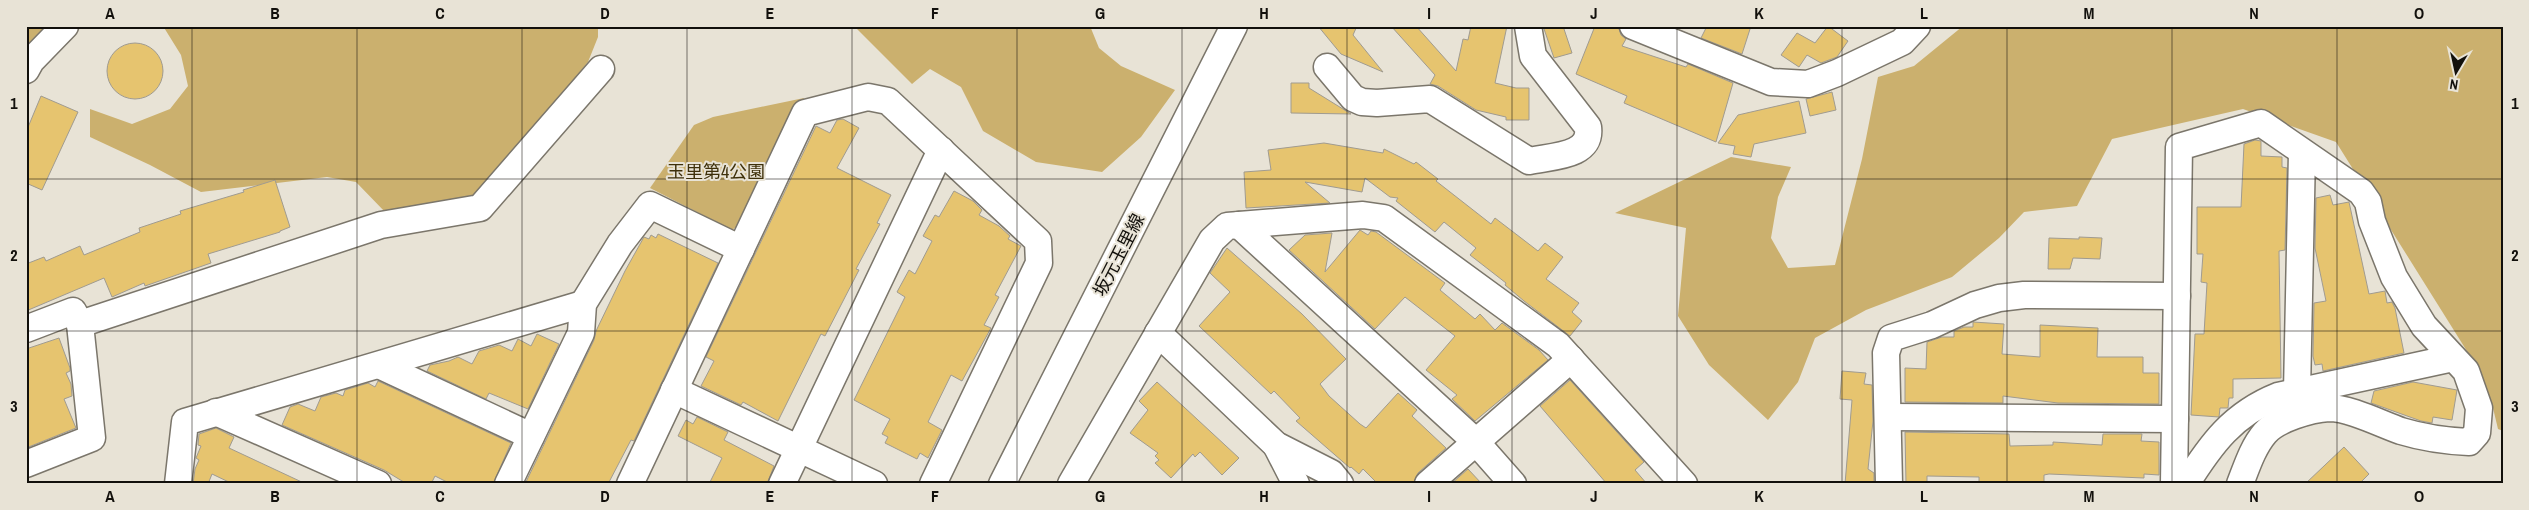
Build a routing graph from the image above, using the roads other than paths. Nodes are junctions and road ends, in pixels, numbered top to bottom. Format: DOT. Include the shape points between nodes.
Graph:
graph roads {
  1 [pos="65,26"];
  2 [pos="1234,26"];
  3 [pos="1528,26"];
  4 [pos="1633,26"];
  5 [pos="1917,26"];
  6 [pos="1327,67"];
  7 [pos="601,69"];
  8 [pos="26,70"];
  9 [pos="941,150"];
  10 [pos="2302,152"];
  11 [pos="1239,225"];
  12 [pos="741,249"];
  13 [pos="2177,296"];
  14 [pos="583,304"];
  15 [pos="80,324"];
  16 [pos="26,329"];
  17 [pos="1158,333"];
  18 [pos="2453,358"];
  19 [pos="1571,359"];
  20 [pos="380,366"];
  21 [pos="674,390"];
  22 [pos="2297,392"];
  23 [pos="216,412"];
  24 [pos="1888,417"];
  25 [pos="2175,419"];
  26 [pos="531,436"];
  27 [pos="1476,442"];
  28 [pos="1276,445"];
  29 [pos="799,448"];
  30 [pos="26,464"];
  31 [pos="178,484"];
  32 [pos="378,484"];
  33 [pos="508,484"];
  34 [pos="630,484"];
  35 [pos="782,484"];
  36 [pos="874,484"];
  37 [pos="933,484"];
  38 [pos="1002,484"];
  39 [pos="1071,484"];
  40 [pos="1296,484"];
  41 [pos="1340,484"];
  42 [pos="1428,484"];
  43 [pos="1513,484"];
  44 [pos="1684,484"];
  45 [pos="1889,484"];
  46 [pos="2174,484"];
  47 [pos="2186,484"];
  48 [pos="2240,484"];
  1 -- 8 [label="street"];
  2 -- 38 [label="street, 坂元玉里線"];
  3 -- 6 [label="street" via="1533,56 1588,127 1585,146 1575,151 1529,161 1430,99 1377,103 1353,98"];
  4 -- 5 [label="street" via="1771,82 1808,84 1902,42"];
  7 -- 15 [label="street" via="480,208 380,225"];
  9 -- 12 [label="street" via="888,101 868,96 805,113"];
  9 -- 29 [label="street"];
  9 -- 37 [label="street" via="1038,241 1038,263"];
  10 -- 13 [label="street" via="2261,123 2179,147"];
  10 -- 18 [label="street" via="2361,192 2368,202 2394,277 2424,326"];
  10 -- 22 [label="street"];
  11 -- 17 [label="street" via="1226,226 1212,240"];
  11 -- 19 [label="street" via="1363,215 1384,218 1558,345"];
  11 -- 27 [label="street"];
  12 -- 14 [label="street" via="650,205 620,244"];
  12 -- 21 [label="street"];
  13 -- 24 [label="street" via="2024,295 1999,298 1932,325 1897,335 1891,338 1886,354"];
  13 -- 25 [label="street"];
  14 -- 20 [label="street"];
  14 -- 26 [label="street" via="580,333"];
  15 -- 16 [label="street" via="73,312"];
  15 -- 30 [label="street" via="92,438"];
  17 -- 28 [label="street"];
  17 -- 39 [label="street"];
  18 -- 22 [label="street"];
  18 -- 48 [label="street" via="2466,371 2479,408 2477,433 2469,442 2404,432 2328,408 2288,418 2266,432 2255,447"];
  19 -- 27 [label="street"];
  19 -- 44 [label="street"];
  20 -- 23 [label="street"];
  20 -- 26 [label="street"];
  21 -- 29 [label="street"];
  21 -- 34 [label="street"];
  22 -- 47 [label="street" via="2278,396 2244,413 2206,452"];
  23 -- 31 [label="street" via="185,422"];
  23 -- 32 [label="street"];
  24 -- 25 [label="street"];
  24 -- 45 [label="street"];
  25 -- 46 [label="street"];
  26 -- 33 [label="street"];
  27 -- 42 [label="street"];
  27 -- 43 [label="street"];
  28 -- 40 [label="street"];
  28 -- 41 [label="street" via="1331,472"];
  29 -- 35 [label="street"];
  29 -- 36 [label="street"];
}
